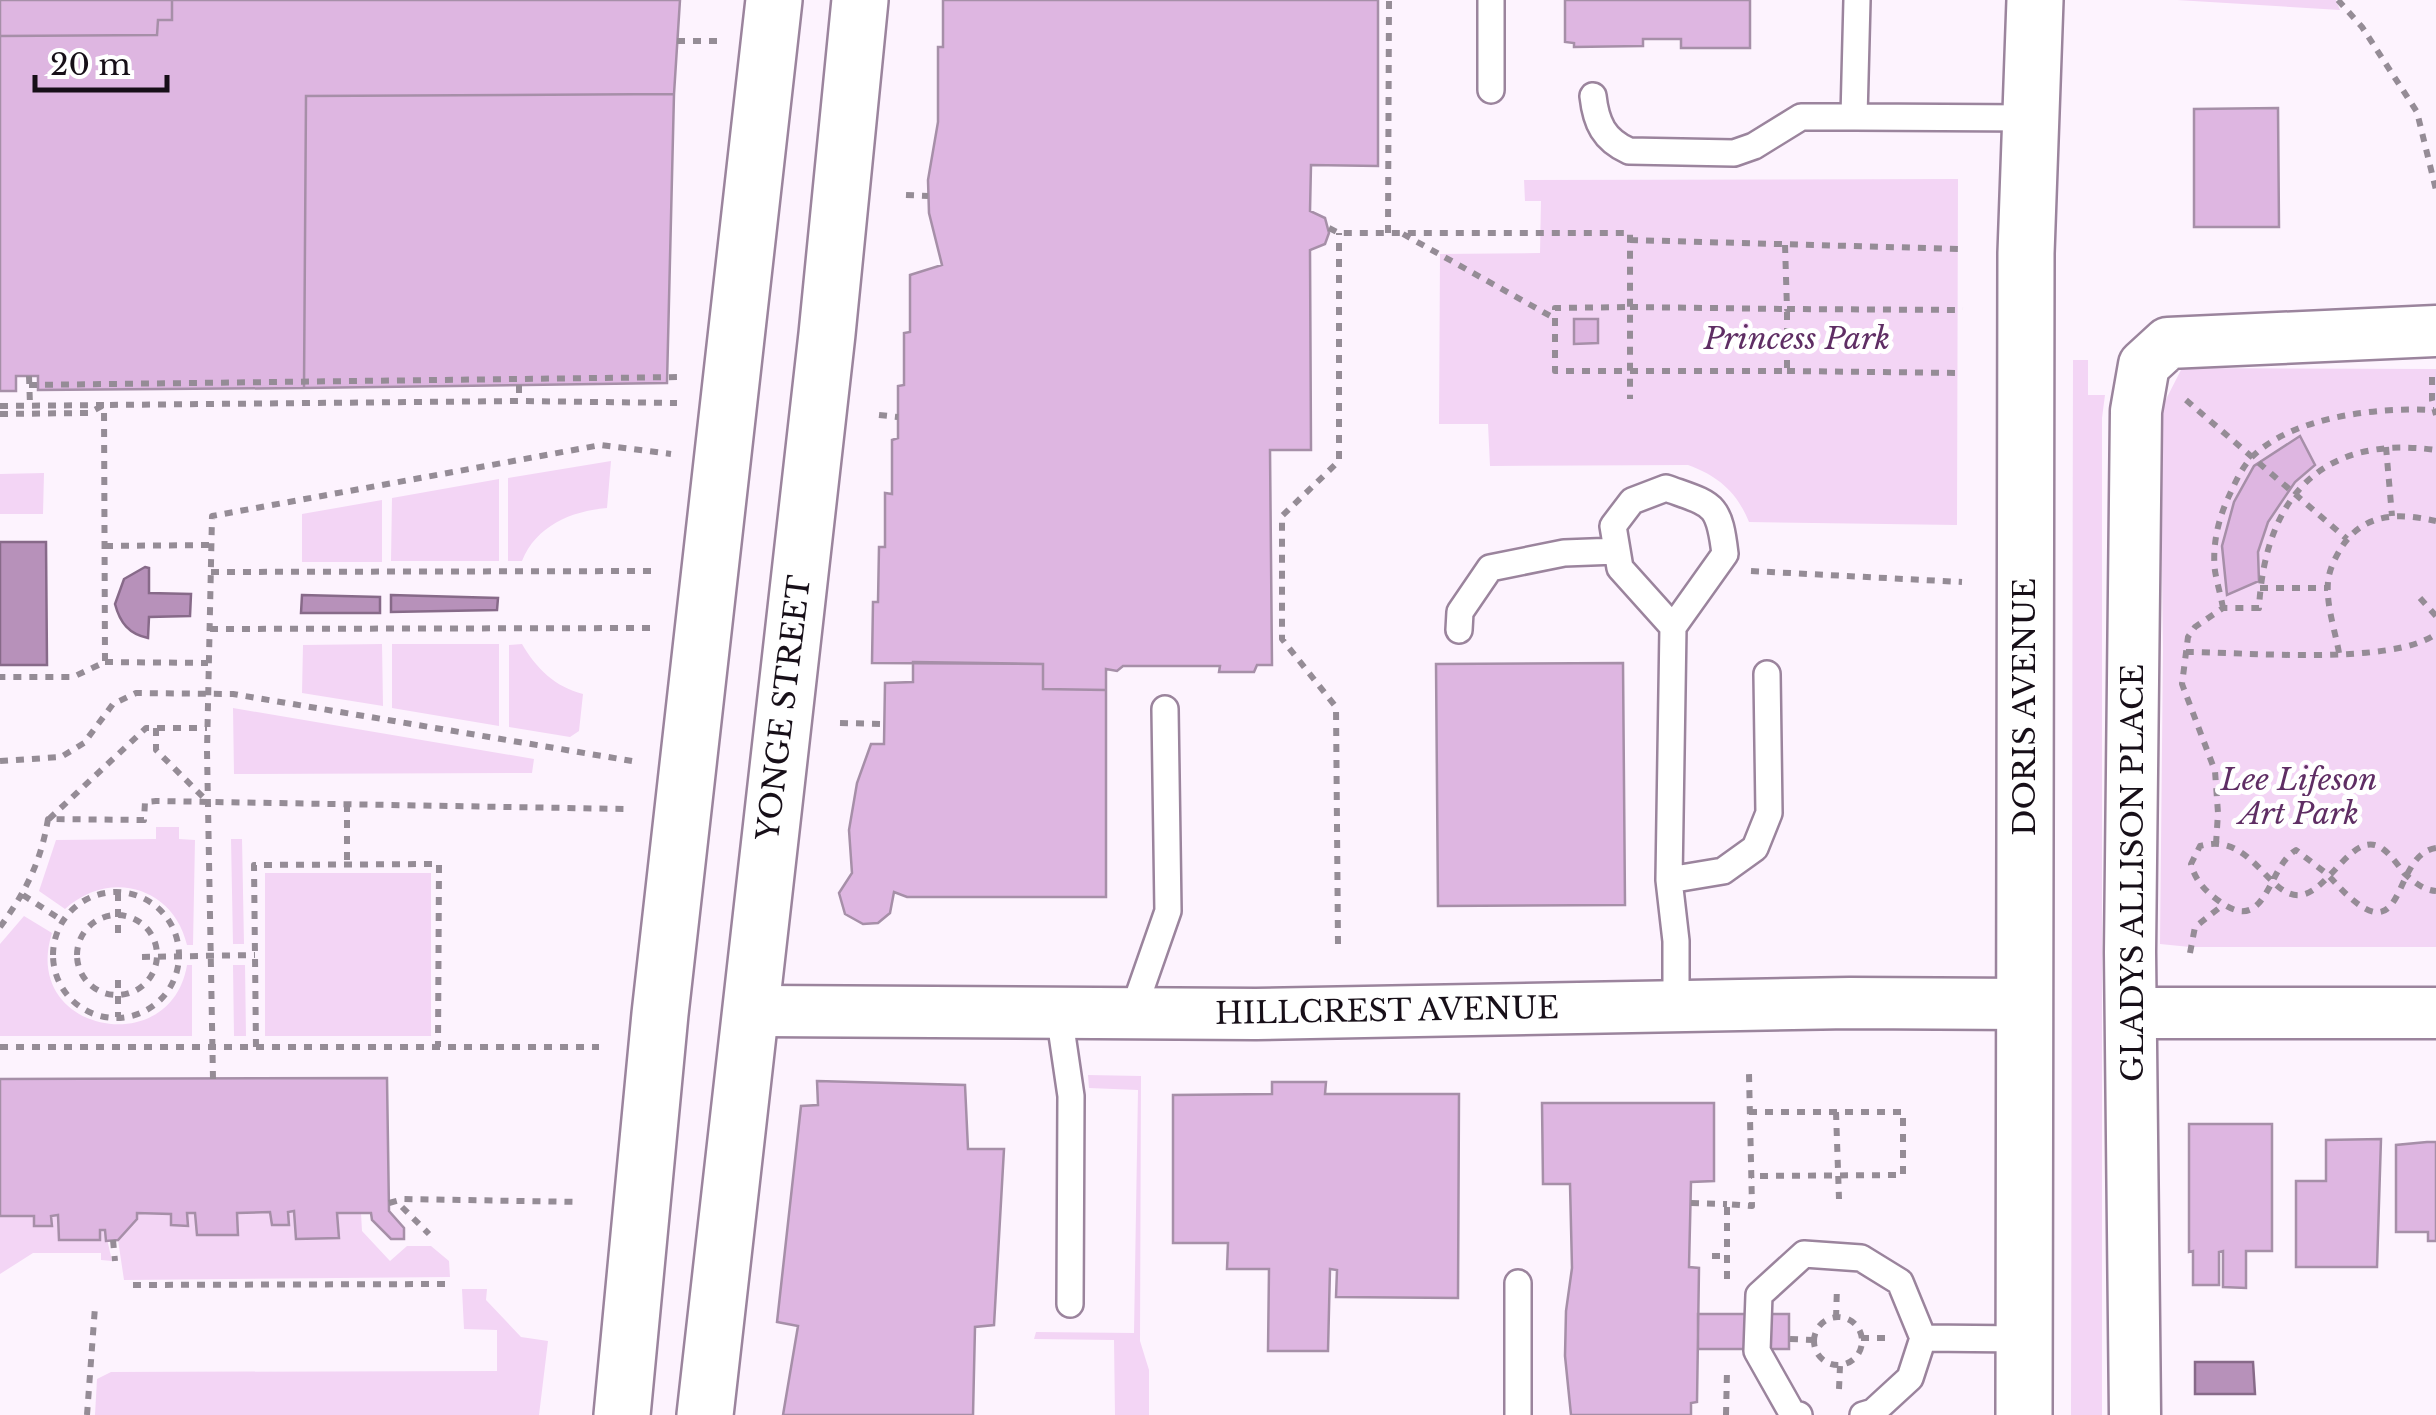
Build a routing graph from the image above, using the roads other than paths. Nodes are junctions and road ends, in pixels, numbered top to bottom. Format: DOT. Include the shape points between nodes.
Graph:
graph roads {
  1 [pos="774,0"];
  2 [pos="860,0"];
  3 [pos="1491,0"];
  4 [pos="1857,0"];
  5 [pos="2036,0"];
  6 [pos="1490,90"];
  7 [pos="1593,96"];
  8 [pos="1854,117"];
  9 [pos="2031,118"];
  10 [pos="2434,350"];
  11 [pos="1617,551"];
  12 [pos="1672,627"];
  13 [pos="1459,630"];
  14 [pos="1768,674"];
  15 [pos="1165,709"];
  16 [pos="1669,880"];
  17 [pos="2025,1004"];
  18 [pos="1676,1007"];
  19 [pos="750,1012"];
  20 [pos="2131,1013"];
  21 [pos="2436,1013"];
  22 [pos="1059,1014"];
  23 [pos="1132,1014"];
  24 [pos="1518,1284"];
  25 [pos="1070,1304"];
  26 [pos="1923,1338"];
  27 [pos="2024,1339"];
  28 [pos="622,1415"];
  29 [pos="705,1415"];
  30 [pos="1518,1415"];
  31 [pos="1799,1415"];
  32 [pos="1863,1415"];
  33 [pos="2024,1415"];
  34 [pos="2134,1415"];
  1 -- 28 [label="main road" via="660,1014"];
  2 -- 19 [label="main road, YONGE STREET"];
  3 -- 6 [label="lane"];
  4 -- 8 [label="lane"];
  5 -- 9 [label="main road, DORIS AVENUE"];
  7 -- 8 [label="lane" via="1604,133 1629,152 1742,152 1801,117"];
  8 -- 9 [label="lane"];
  9 -- 17 [label="main road, DORIS AVENUE"];
  10 -- 20 [label="street, GLADYS ALLISON PLACE" via="2156,354 2136,412"];
  11 -- 12 [label="lane" via="1620,568"];
  11 -- 12 [label="lane" via="1613,526 1632,501 1666,488 1703,502 1721,518 1725,554"];
  11 -- 13 [label="lane" via="1564,553 1490,568 1460,612"];
  12 -- 16 [label="lane"];
  14 -- 16 [label="lane" via="1769,813 1754,848 1723,870"];
  15 -- 23 [label="lane" via="1168,911"];
  16 -- 18 [label="lane"];
  17 -- 18 [label="street, HILLCREST AVENUE"];
  17 -- 27 [label="main road, DORIS AVENUE"];
  18 -- 23 [label="street, HILLCREST AVENUE"];
  19 -- 22 [label="street, HILLCREST AVENUE"];
  19 -- 29 [label="main road, YONGE STREET"];
  20 -- 21 [label="street"];
  20 -- 34 [label="street, GLADYS ALLISON PLACE"];
  22 -- 23 [label="street, HILLCREST AVENUE"];
  22 -- 25 [label="lane" via="1070,1096"];
  24 -- 30 [label="lane"];
  26 -- 27 [label="lane"];
  26 -- 31 [label="lane" via="1900,1282 1862,1258 1804,1254 1759,1296 1757,1351 1792,1414"];
  26 -- 32 [label="lane" via="1910,1378"];
  27 -- 33 [label="main road, DORIS AVENUE"];
}
